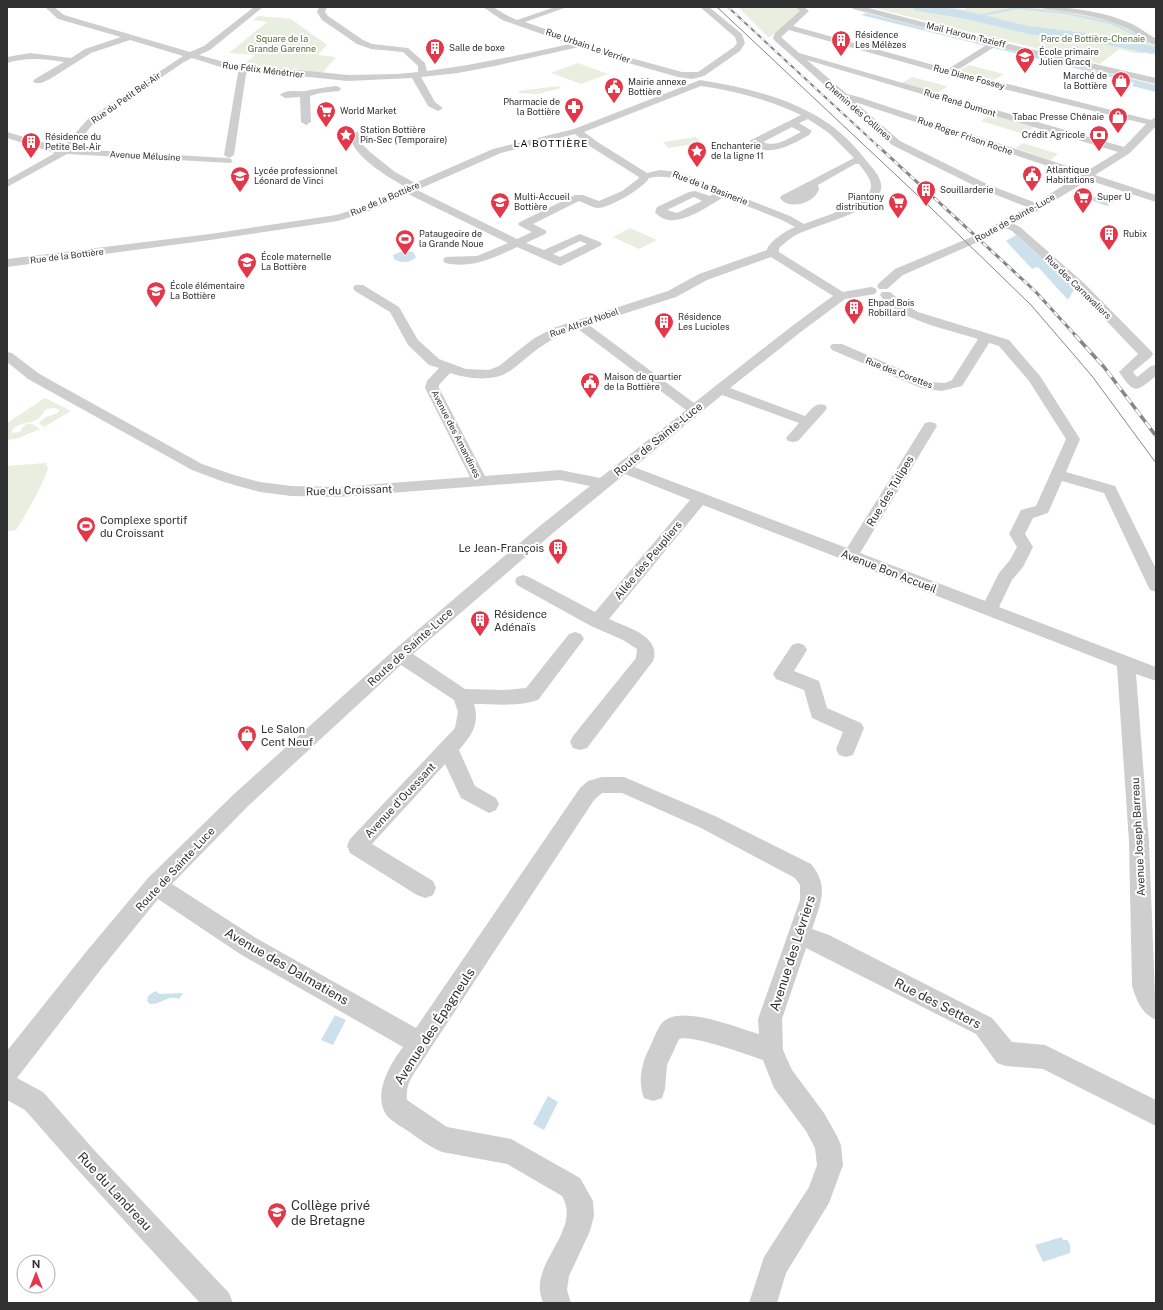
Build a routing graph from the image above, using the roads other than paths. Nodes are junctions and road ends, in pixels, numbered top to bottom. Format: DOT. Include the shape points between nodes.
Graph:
graph roads {
  1 [pos="50,7"];
  2 [pos="259,7"];
  3 [pos="323,7"];
  4 [pos="487,7"];
  5 [pos="562,7"];
  6 [pos="704,7"];
  7 [pos="798,7"];
  8 [pos="856,7"];
  9 [pos="1045,7"];
  10 [pos="518,22"];
  11 [pos="786,27"];
  12 [pos="127,38"];
  13 [pos="1156,42"];
  14 [pos="995,43"];
  15 [pos="580,44"];
  16 [pos="880,53"];
  17 [pos="794,54"];
  18 [pos="189,56"];
  19 [pos="871,58"];
  20 [pos="7,60"];
  21 [pos="73,61"];
  22 [pos="858,65"];
  23 [pos="247,69"];
  24 [pos="849,70"];
  25 [pos="948,72"];
  26 [pos="419,75"];
  27 [pos="696,80"];
  28 [pos="38,81"];
  29 [pos="1156,81"];
  30 [pos="343,86"];
  31 [pos="1010,88"];
  32 [pos="919,91"];
  33 [pos="305,94"];
  34 [pos="285,95"];
  35 [pos="842,97"];
  36 [pos="438,108"];
  37 [pos="978,108"];
  38 [pos="885,109"];
  39 [pos="809,116"];
  40 [pos="1154,121"];
  41 [pos="306,122"];
  42 [pos="791,123"];
  43 [pos="577,131"];
  44 [pos="355,134"];
  45 [pos="7,135"];
  46 [pos="1126,151"];
  47 [pos="64,152"];
  48 [pos="861,161"];
  49 [pos="645,176"];
  50 [pos="1087,176"];
  51 [pos="7,184"];
  52 [pos="812,184"];
  53 [pos="411,189"];
  54 [pos="723,193"];
  55 [pos="1156,199"];
  56 [pos="710,200"];
  57 [pos="1037,207"];
  58 [pos="1006,224"];
  59 [pos="804,228"];
  60 [pos="517,243"];
  61 [pos="773,252"];
  62 [pos="545,254"];
  63 [pos="449,260"];
  64 [pos="7,263"];
  65 [pos="359,288"];
  66 [pos="885,290"];
  67 [pos="841,296"];
  68 [pos="580,324"];
  69 [pos="986,337"];
  70 [pos="837,347"];
  71 [pos="1151,350"];
  72 [pos="7,356"];
  73 [pos="447,368"];
  74 [pos="1156,369"];
  75 [pos="719,390"];
  76 [pos="820,408"];
  77 [pos="694,410"];
  78 [pos="808,422"];
  79 [pos="930,426"];
  80 [pos="793,438"];
  81 [pos="623,468"];
  82 [pos="1057,474"];
  83 [pos="480,481"];
  84 [pos="603,484"];
  85 [pos="700,499"];
  86 [pos="850,556"];
  87 [pos="523,581"];
  88 [pos="1156,586"];
  89 [pos="989,610"];
  90 [pos="597,621"];
  91 [pos="575,639"];
  92 [pos="798,650"];
  93 [pos="400,654"];
  94 [pos="1126,662"];
  95 [pos="1156,674"];
  96 [pos="462,696"];
  97 [pos="580,742"];
  98 [pos="448,748"];
  99 [pos="846,749"];
  100 [pos="489,804"];
  101 [pos="708,822"];
  102 [pos="156,885"];
  103 [pos="425,888"];
  104 [pos="799,935"];
  105 [pos="1156,1008"];
  106 [pos="420,1043"];
  107 [pos="771,1050"];
  108 [pos="7,1071"];
  109 [pos="7,1086"];
  110 [pos="653,1089"];
  111 [pos="1156,1113"];
  112 [pos="553,1301"];
  113 [pos="219,1303"];
  114 [pos="763,1303"];
  1 -- 12 [label="street, Rue Félix Ménétrier" via="61,17"];
  2 -- 18 [label="street, Rue du Petit Bel-Air" via="207,48"];
  3 -- 26 [label="street" via="321,12 325,18 360,42 404,50 412,54 422,65"];
  4 -- 10 [label="street, Rue Urbain Le Verrier"];
  5 -- 10 [label="street"];
  6 -- 27 [label="street, Rue de la Bottière" via="739,36 742,43"];
  7 -- 11 [label="street" via="805,11"];
  8 -- 14 [label="street, Mail Haroun Tazieff"];
  9 -- 13 [label="street" via="1120,22"];
  10 -- 15 [label="street, Rue Urbain Le Verrier"];
  11 -- 16 [label="street, Rue Diane Fossey"];
  11 -- 17 [label="street, Chemin des Collines" via="777,38"];
  12 -- 18 [label="street, Rue Félix Ménétrier"];
  12 -- 21 [label="street" via="88,52"];
  14 -- 25 [label="street"];
  14 -- 29 [label="street, Mail Haroun Tazieff"];
  15 -- 26 [label="street, Rue Félix Ménétrier" via="495,63"];
  15 -- 27 [label="street, Rue Urbain Le Verrier"];
  16 -- 19 [label="street"];
  16 -- 25 [label="street, Rue Diane Fossey"];
  17 -- 24 [label="street, Rue René Dumont"];
  17 -- 35 [label="street, Chemin des Collines"];
  18 -- 23 [label="street, Rue Félix Ménétrier"];
  18 -- 47 [label="street, Rue du Petit Bel-Air" via="91,121"];
  20 -- 21 [label="street" via="23,56"];
  21 -- 28 [label="street"];
  22 -- 24 [label="street"];
  23 -- 30 [label="street, Rue Félix Ménétrier"];
  23 -- 47 [label="street, Avenue Mélusine" via="242,73 228,158"];
  24 -- 32 [label="street, Rue René Dumont"];
  25 -- 31 [label="street, Rue Diane Fossey"];
  26 -- 30 [label="street, Rue Félix Ménétrier" via="376,78"];
  26 -- 36 [label="street" via="431,104"];
  27 -- 39 [label="street, Rue Urbain Le Verrier" via="772,101"];
  27 -- 43 [label="street, Rue de la Bottière"];
  30 -- 33 [label="street"];
  31 -- 37 [label="street"];
  31 -- 40 [label="street, Rue Diane Fossey"];
  32 -- 37 [label="street, Rue René Dumont"];
  32 -- 38 [label="street"];
  33 -- 34 [label="street"];
  33 -- 41 [label="street"];
  35 -- 38 [label="street, Rue Roger Frison Roche"];
  35 -- 57 [label="street, Chemin des Collines" via="896,143 985,186"];
  37 -- 46 [label="street, Rue René Dumont"];
  38 -- 50 [label="street, Rue Roger Frison Roche"];
  39 -- 42 [label="street"];
  39 -- 48 [label="street, Rue Urbain Le Verrier" via="838,135"];
  40 -- 46 [label="street, Route de Sainte-Luce"];
  43 -- 49 [label="street"];
  43 -- 53 [label="street, Rue de la Bottière" via="501,152"];
  44 -- 53 [label="street" via="357,144 363,150"];
  45 -- 47 [label="street, Avenue Mélusine"];
  46 -- 50 [label="street, Route de Sainte-Luce"];
  47 -- 51 [label="street, Rue du Petit Bel-Air"];
  48 -- 52 [label="street" via="846,165"];
  48 -- 59 [label="street, Rue Urbain Le Verrier" via="876,182 876,191 869,201"];
  49 -- 54 [label="street, Rue de la Basinerie" via="675,174"];
  49 -- 60 [label="street" via="644,181 638,186 599,205 579,197 524,224 541,232"];
  50 -- 55 [label="street"];
  50 -- 57 [label="street, Route de Sainte-Luce"];
  53 -- 60 [label="street"];
  53 -- 64 [label="street, Rue de la Bottière" via="363,210 328,220"];
  54 -- 56 [label="street"];
  54 -- 59 [label="street, Rue de la Basinerie" via="786,218"];
  57 -- 58 [label="street, Route de Sainte-Luce"];
  58 -- 66 [label="street, Route de Sainte-Luce" via="899,272"];
  58 -- 71 [label="street, Rue des Carnavaliers" via="1016,229"];
  59 -- 61 [label="street, Rue Urbain Le Verrier" via="793,232 778,243"];
  60 -- 62 [label="street" via="538,254"];
  60 -- 63 [label="street" via="478,260"];
  61 -- 67 [label="street" via="781,260"];
  61 -- 68 [label="street, Rue Alfred Nobel" via="703,277 672,294"];
  65 -- 73 [label="street, Rue Alfred Nobel" via="395,310 420,350 434,362"];
  66 -- 67 [label="street, Route de Sainte-Luce" via="878,294 871,291"];
  66 -- 69 [label="street" via="900,307 914,315"];
  67 -- 75 [label="street, Route de Sainte-Luce" via="796,328"];
  68 -- 73 [label="street, Rue Alfred Nobel" via="547,336 497,373 473,374"];
  68 -- 77 [label="street"];
  69 -- 70 [label="street, Rue des Corettes" via="957,383 938,388"];
  69 -- 82 [label="street" via="1004,343 1035,380 1073,439"];
  71 -- 74 [label="street, Rue des Carnavaliers" via="1126,372 1136,385"];
  72 -- 83 [label="street, Rue du Croissant" via="33,376 197,467 249,485 326,493"];
  73 -- 83 [label="street, Avenue des Amandines" via="432,384 432,388"];
  75 -- 77 [label="street, Route de Sainte-Luce"];
  75 -- 78 [label="street"];
  76 -- 78 [label="street"];
  77 -- 81 [label="street, Route de Sainte-Luce"];
  78 -- 80 [label="street"];
  79 -- 86 [label="street, Rue des Tulipes"];
  81 -- 84 [label="street, Route de Sainte-Luce"];
  81 -- 85 [label="street, Avenue Bon Accueil"];
  82 -- 88 [label="street" via="1110,490"];
  82 -- 89 [label="street" via="1042,509 1026,514 1017,534 1025,547 1017,563 1005,577"];
  83 -- 84 [label="street, Rue du Croissant" via="560,475"];
  84 -- 93 [label="street, Route de Sainte-Luce"];
  85 -- 86 [label="street, Avenue Bon Accueil"];
  85 -- 90 [label="street, Allée des Peupliers"];
  86 -- 89 [label="street, Avenue Bon Accueil"];
  87 -- 90 [label="street"];
  89 -- 94 [label="street, Avenue Bon Accueil"];
  90 -- 97 [label="street" via="638,640 646,655 644,661"];
  91 -- 96 [label="street" via="530,695"];
  92 -- 99 [label="street" via="782,674 812,686 819,713 854,728"];
  93 -- 96 [label="street"];
  93 -- 102 [label="street, Route de Sainte-Luce" via="242,800"];
  94 -- 95 [label="street, Avenue Bon Accueil"];
  94 -- 105 [label="street, Avenue Joseph Barreau" via="1139,842 1144,986 1148,998"];
  96 -- 98 [label="street, Avenue d'Ouessant" via="467,712 464,731"];
  98 -- 100 [label="street" via="468,792"];
  98 -- 103 [label="street, Avenue d'Ouessant" via="357,846"];
  101 -- 104 [label="street, Avenue des Lévriers" via="796,867 809,878 811,900"];
  101 -- 106 [label="street, Avenue des Épagneuls" via="624,785 602,785 591,790"];
  102 -- 106 [label="street, Avenue des Dalmatiens" via="248,946"];
  102 -- 108 [label="street, Route de Sainte-Luce"];
  104 -- 107 [label="street, Avenue des Lévriers" via="770,1019"];
  104 -- 111 [label="street, Rue des Setters" via="821,943 984,1026 1006,1054 1045,1057"];
  106 -- 112 [label="street, Avenue des Épagneuls" via="395,1083 393,1096 397,1108 442,1139 512,1152 571,1187 578,1194 582,1205 577,1227 554,1278"];
  107 -- 110 [label="street" via="695,1027 680,1026 671,1031 655,1063"];
  107 -- 114 [label="street, Avenue des Lévriers" via="783,1079 815,1122 828,1145 830,1165 820,1194 774,1268"];
  109 -- 113 [label="street, Rue du Landreau" via="34,1101"];
}
